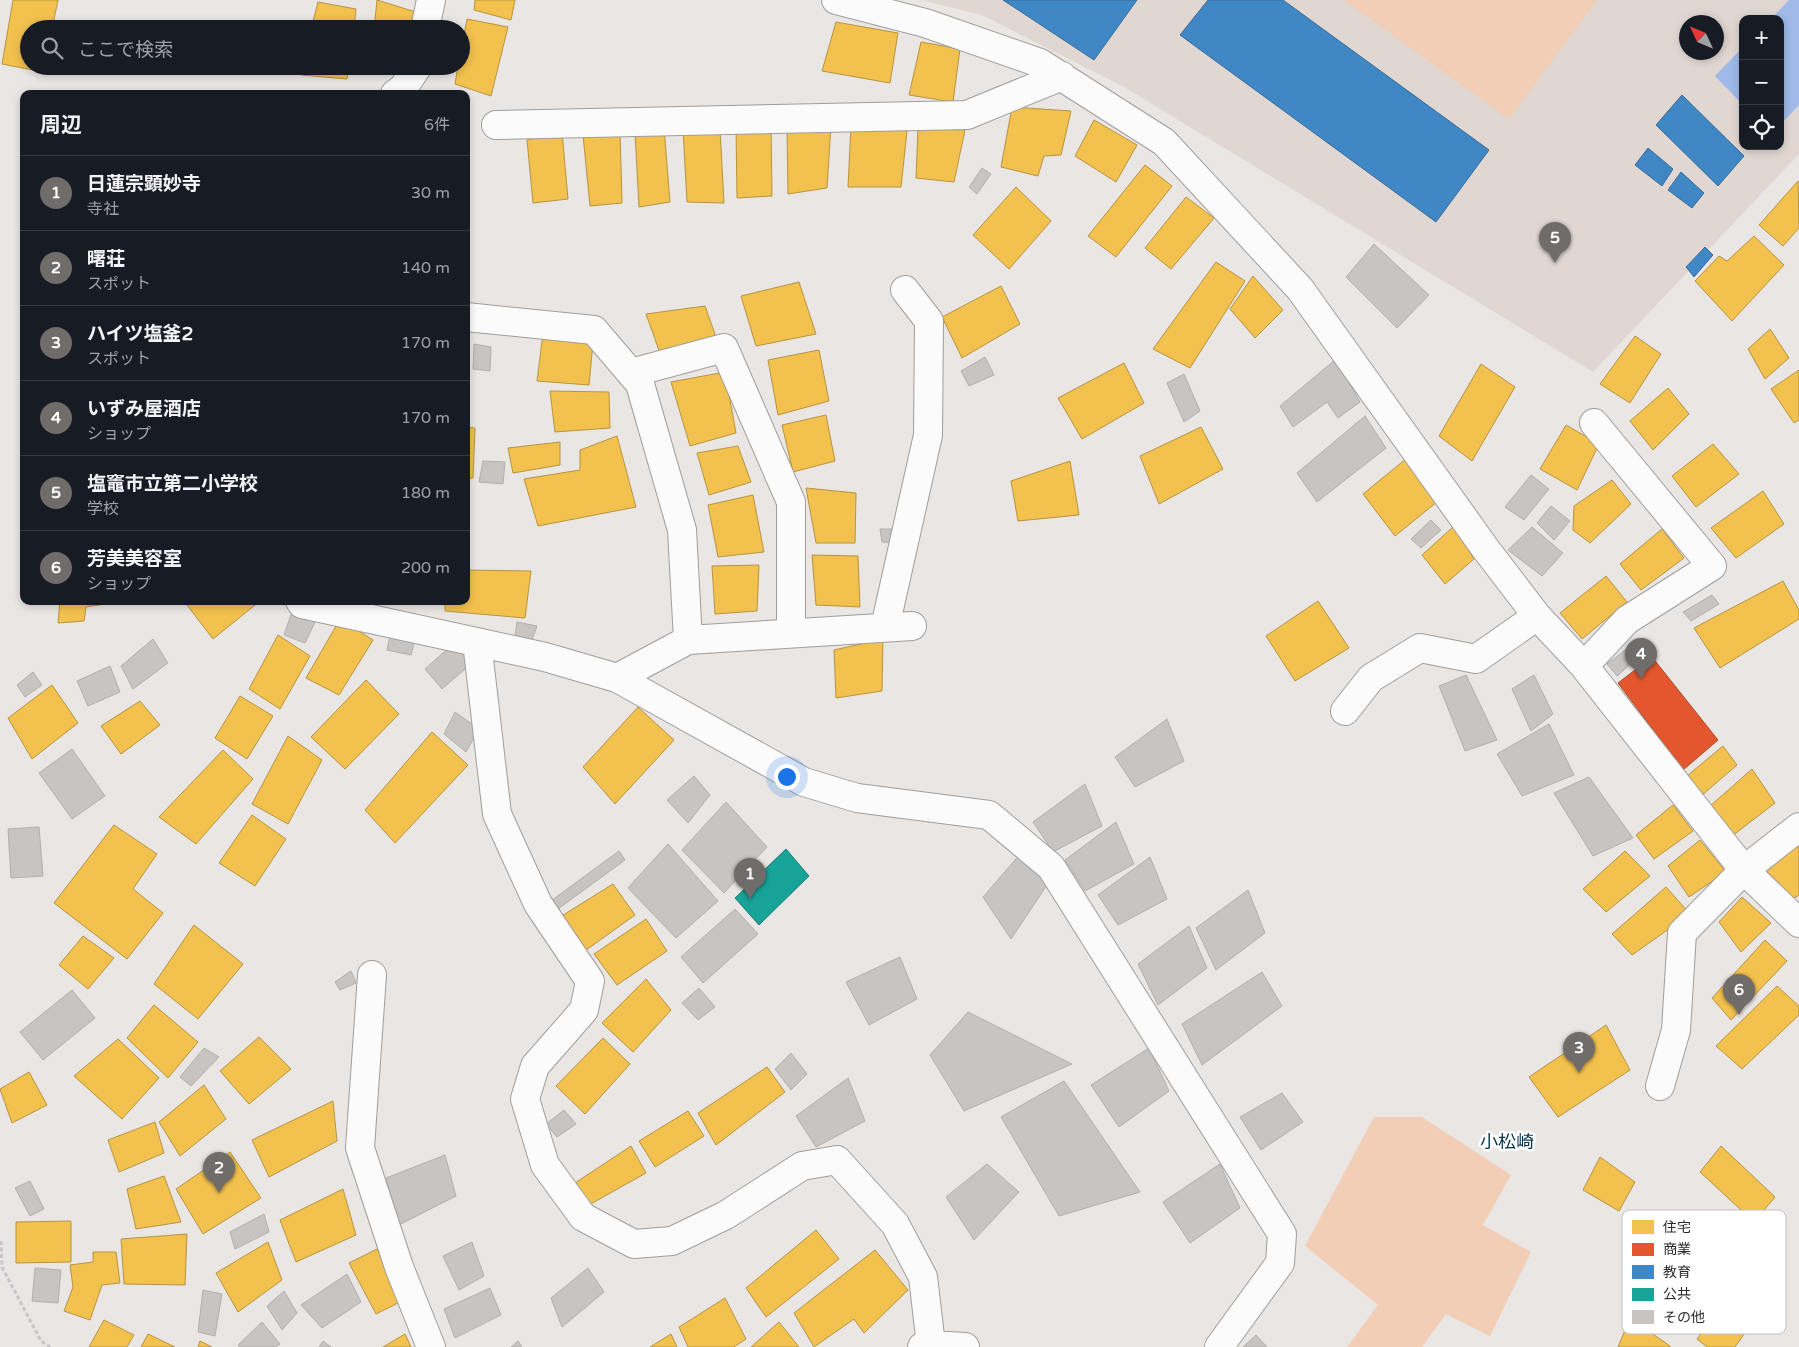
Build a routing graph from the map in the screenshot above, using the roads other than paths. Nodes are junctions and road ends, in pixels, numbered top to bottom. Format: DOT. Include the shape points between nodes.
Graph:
graph roads {
  1 [pos="431,0"];
  2 [pos="836,0"];
  3 [pos="428,20"];
  4 [pos="412,75"];
  5 [pos="1062,76"];
  6 [pos="400,90"];
  7 [pos="496,125"];
  8 [pos="905,290"];
  9 [pos="470,316"];
  10 [pos="631,373"];
  11 [pos="1594,424"];
  12 [pos="307,605"];
  13 [pos="1537,616"];
  14 [pos="912,626"];
  15 [pos="885,627"];
  16 [pos="791,633"];
  17 [pos="688,640"];
  18 [pos="477,642"];
  19 [pos="1584,666"];
  20 [pos="617,678"];
  21 [pos="1345,711"];
  22 [pos="1799,827"];
  23 [pos="1744,870"];
  24 [pos="1799,923"];
  25 [pos="372,975"];
  26 [pos="1660,1086"];
  27 [pos="927,1346"];
  28 [pos="431,1347"];
  29 [pos="965,1347"];
  30 [pos="1219,1347"];
  1 -- 3 [label="street"];
  2 -- 5 [label="street" via="925,23 1040,63"];
  4 -- 6 [label="street"];
  5 -- 7 [label="street" via="967,115"];
  5 -- 13 [label="street" via="1164,142 1300,289"];
  8 -- 15 [label="street" via="929,321 928,435"];
  9 -- 10 [label="street" via="594,330"];
  10 -- 16 [label="street" via="724,348 791,502"];
  10 -- 17 [label="street" via="640,384 682,530"];
  11 -- 19 [label="street" via="1712,566 1627,620"];
  12 -- 18 [label="street"];
  13 -- 19 [label="street"];
  13 -- 21 [label="street" via="1476,659 1420,648 1371,678"];
  14 -- 15 [label="street"];
  15 -- 16 [label="street"];
  16 -- 17 [label="street"];
  17 -- 20 [label="street"];
  18 -- 20 [label="street"];
  18 -- 27 [label="street" via="497,814 538,904 590,981 584,1010 535,1066 525,1099 545,1165 583,1217 634,1244 672,1241 726,1215 802,1166 837,1160 895,1224 918,1268 922,1277"];
  19 -- 23 [label="street"];
  20 -- 30 [label="street" via="804,782 857,798 989,815 1051,867 1282,1234 1280,1263"];
  22 -- 23 [label="street"];
  23 -- 24 [label="street"];
  23 -- 26 [label="street" via="1682,933 1676,1030"];
  25 -- 28 [label="street" via="360,1148 399,1267"];
  27 -- 29 [label="street"];
}
